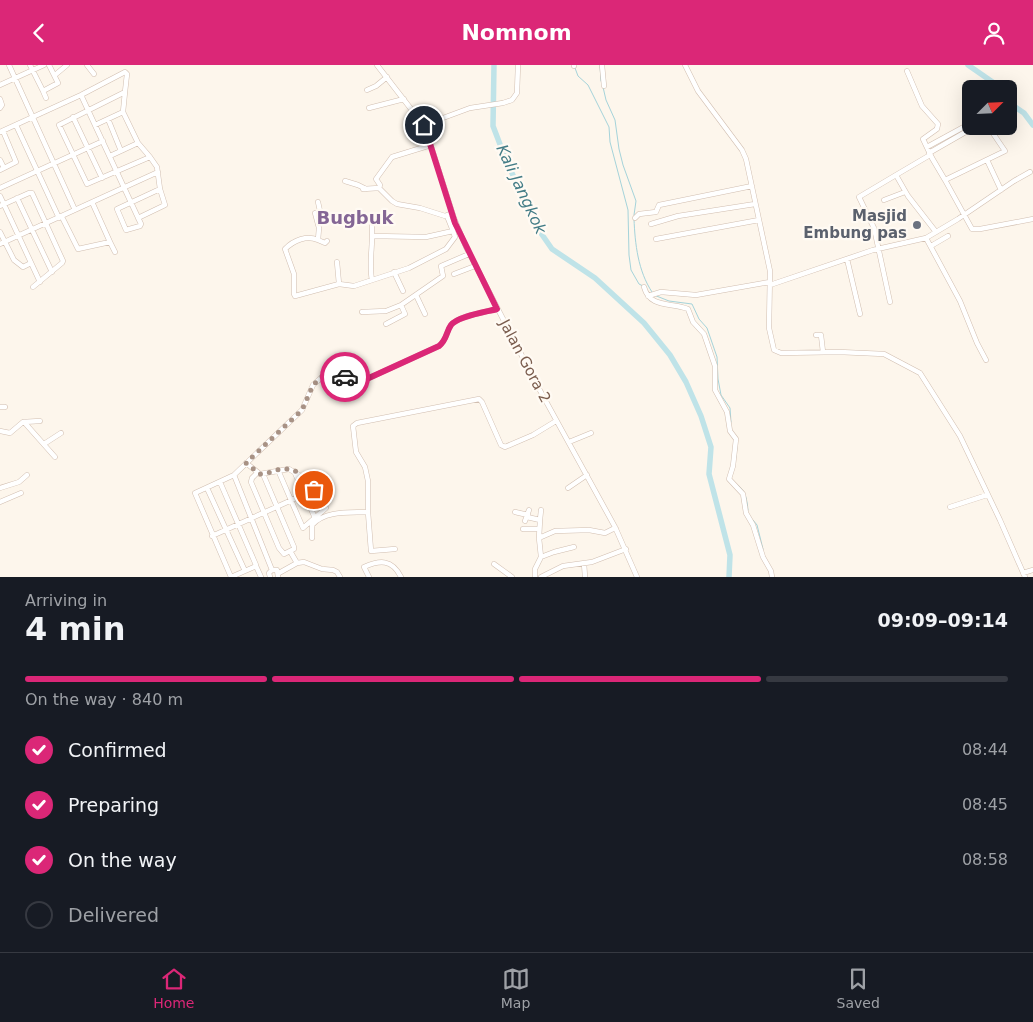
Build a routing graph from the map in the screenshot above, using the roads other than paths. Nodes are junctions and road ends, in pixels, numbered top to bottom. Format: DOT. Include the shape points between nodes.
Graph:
graph roads {
  1 [pos="8,65"];
  2 [pos="30,65"];
  3 [pos="44,65"];
  4 [pos="49,65"];
  5 [pos="128,65"];
  6 [pos="377,65"];
  7 [pos="518,65"];
  8 [pos="602,65"];
  9 [pos="685,65"];
  10 [pos="65,66"];
  11 [pos="89,66"];
  12 [pos="33,70"];
  13 [pos="907,71"];
  14 [pos="126,72"];
  15 [pos="94,74"];
  16 [pos="55,75"];
  17 [pos="387,77"];
  18 [pos="15,78"];
  19 [pos="0,85"];
  20 [pos="604,85"];
  21 [pos="367,90"];
  22 [pos="43,91"];
  23 [pos="125,92"];
  24 [pos="81,95"];
  25 [pos="46,98"];
  26 [pos="0,99"];
  27 [pos="404,99"];
  28 [pos="0,108"];
  29 [pos="370,108"];
  30 [pos="88,110"];
  31 [pos="123,112"];
  32 [pos="32,117"];
  33 [pos="73,117"];
  34 [pos="108,119"];
  35 [pos="16,125"];
  36 [pos="95,125"];
  37 [pos="424,125"];
  38 [pos="962,128"];
  39 [pos="1,132"];
  40 [pos="962,135"];
  41 [pos="994,135"];
  42 [pos="103,141"];
  43 [pos="138,143"];
  44 [pos="431,145"];
  45 [pos="927,147"];
  46 [pos="88,148"];
  47 [pos="122,151"];
  48 [pos="930,154"];
  49 [pos="72,155"];
  50 [pos="110,156"];
  51 [pos="150,157"];
  52 [pos="987,160"];
  53 [pos="0,161"];
  54 [pos="54,163"];
  55 [pos="2,169"];
  56 [pos="37,170"];
  57 [pos="117,171"];
  58 [pos="158,172"];
  59 [pos="1030,172"];
  60 [pos="896,175"];
  61 [pos="102,178"];
  62 [pos="945,179"];
  63 [pos="345,181"];
  64 [pos="752,186"];
  65 [pos="124,187"];
  66 [pos="0,188"];
  67 [pos="379,188"];
  68 [pos="160,189"];
  69 [pos="1001,190"];
  70 [pos="905,192"];
  71 [pos="0,196"];
  72 [pos="17,198"];
  73 [pos="884,200"];
  74 [pos="92,202"];
  75 [pos="318,202"];
  76 [pos="131,203"];
  77 [pos="755,204"];
  78 [pos="2,206"];
  79 [pos="75,210"];
  80 [pos="452,213"];
  81 [pos="964,215"];
  82 [pos="447,216"];
  83 [pos="60,217"];
  84 [pos="371,217"];
  85 [pos="138,218"];
  86 [pos="635,218"];
  87 [pos="1033,219"];
  88 [pos="759,220"];
  89 [pos="46,224"];
  90 [pos="651,224"];
  91 [pos="32,230"];
  92 [pos="455,230"];
  93 [pos="936,231"];
  94 [pos="0,232"];
  95 [pos="18,236"];
  96 [pos="373,236"];
  97 [pos="948,236"];
  98 [pos="926,238"];
  99 [pos="656,239"];
  100 [pos="318,240"];
  101 [pos="326,241"];
  102 [pos="110,242"];
  103 [pos="2,243"];
  104 [pos="931,246"];
  105 [pos="880,249"];
  106 [pos="115,252"];
  107 [pos="469,254"];
  108 [pos="847,259"];
  109 [pos="337,262"];
  110 [pos="31,263"];
  111 [pos="475,266"];
  112 [pos="52,272"];
  113 [pos="394,272"];
  114 [pos="454,274"];
  115 [pos="372,280"];
  116 [pos="40,282"];
  117 [pos="770,283"];
  118 [pos="339,284"];
  119 [pos="33,287"];
  120 [pos="644,287"];
  121 [pos="403,291"];
  122 [pos="416,295"];
  123 [pos="648,296"];
  124 [pos="890,302"];
  125 [pos="401,305"];
  126 [pos="497,309"];
  127 [pos="386,311"];
  128 [pos="362,312"];
  129 [pos="860,314"];
  130 [pos="425,315"];
  131 [pos="393,319"];
  132 [pos="386,324"];
  133 [pos="816,335"];
  134 [pos="822,352"];
  135 [pos="986,360"];
  136 [pos="40,421"];
  137 [pos="556,421"];
  138 [pos="24,422"];
  139 [pos="0,431"];
  140 [pos="61,433"];
  141 [pos="591,433"];
  142 [pos="569,442"];
  143 [pos="44,444"];
  144 [pos="55,457"];
  145 [pos="246,463"];
  146 [pos="278,470"];
  147 [pos="293,470"];
  148 [pos="257,473"];
  149 [pos="263,474"];
  150 [pos="27,475"];
  151 [pos="234,475"];
  152 [pos="587,475"];
  153 [pos="220,482"];
  154 [pos="207,487"];
  155 [pos="0,488"];
  156 [pos="568,488"];
  157 [pos="314,490"];
  158 [pos="21,493"];
  159 [pos="304,495"];
  160 [pos="987,495"];
  161 [pos="291,500"];
  162 [pos="0,502"];
  163 [pos="276,506"];
  164 [pos="950,507"];
  165 [pos="264,511"];
  166 [pos="515,511"];
  167 [pos="541,511"];
  168 [pos="368,512"];
  169 [pos="251,517"];
  170 [pos="315,518"];
  171 [pos="540,520"];
  172 [pos="238,523"];
  173 [pos="225,529"];
  174 [pos="522,529"];
  175 [pos="539,529"];
  176 [pos="616,529"];
  177 [pos="212,536"];
  178 [pos="312,538"];
  179 [pos="539,538"];
  180 [pos="574,547"];
  181 [pos="395,549"];
  182 [pos="626,549"];
  183 [pos="290,551"];
  184 [pos="541,557"];
  185 [pos="297,563"];
  186 [pos="584,563"];
  187 [pos="494,564"];
  188 [pos="256,566"];
  189 [pos="272,570"];
  190 [pos="1033,570"];
  191 [pos="244,571"];
  192 [pos="279,575"];
  193 [pos="1024,575"];
  194 [pos="231,577"];
  195 [pos="261,577"];
  196 [pos="270,577"];
  197 [pos="340,577"];
  198 [pos="369,577"];
  199 [pos="401,577"];
  200 [pos="512,577"];
  201 [pos="533,577"];
  202 [pos="541,577"];
  203 [pos="585,577"];
  204 [pos="637,577"];
  205 [pos="772,577"];
  1 -- 18 [label="street"];
  2 -- 12 [label="street"];
  3 -- 12 [label="street"];
  4 -- 16 [label="street"];
  5 -- 14 [label="street"];
  6 -- 17 [label="street, Jalan Gora 2"];
  7 -- 37 [label="street" via="516,96 510,101 462,111"];
  8 -- 20 [label="street"];
  9 -- 64 [label="street" via="698,91 744,153"];
  10 -- 16 [label="street"];
  11 -- 15 [label="street"];
  12 -- 18 [label="street"];
  12 -- 22 [label="street"];
  13 -- 45 [label="street" via="922,106 938,124 924,138"];
  14 -- 23 [label="street"];
  14 -- 24 [label="street"];
  16 -- 22 [label="street" via="58,84"];
  17 -- 21 [label="street"];
  17 -- 27 [label="street, Jalan Gora 2"];
  18 -- 19 [label="street"];
  18 -- 32 [label="street"];
  22 -- 25 [label="street"];
  23 -- 30 [label="street"];
  23 -- 31 [label="street"];
  24 -- 30 [label="street"];
  24 -- 32 [label="street"];
  26 -- 28 [label="street"];
  27 -- 29 [label="street"];
  27 -- 37 [label="street, Jalan Gora 2"];
  30 -- 33 [label="street"];
  30 -- 36 [label="street"];
  31 -- 34 [label="street"];
  31 -- 43 [label="street"];
  32 -- 35 [label="street"];
  32 -- 54 [label="street"];
  33 -- 46 [label="street"];
  33 -- 49 [label="street" via="58,127"];
  34 -- 36 [label="street"];
  34 -- 47 [label="street"];
  35 -- 39 [label="street"];
  35 -- 56 [label="street"];
  36 -- 42 [label="street"];
  37 -- 44 [label="street, Jalan Gora 2"];
  38 -- 45 [label="street"];
  39 -- 55 [label="street" via="16,162"];
  40 -- 48 [label="street"];
  41 -- 52 [label="street" via="1005,151"];
  42 -- 46 [label="street"];
  42 -- 50 [label="street"];
  43 -- 47 [label="street"];
  43 -- 51 [label="street"];
  44 -- 67 [label="street" via="392,157 376,179"];
  44 -- 80 [label="street, Jalan Gora 2"];
  45 -- 48 [label="street"];
  46 -- 49 [label="street"];
  46 -- 61 [label="street"];
  47 -- 50 [label="street"];
  48 -- 60 [label="street"];
  48 -- 62 [label="street"];
  49 -- 54 [label="street"];
  49 -- 61 [label="street" via="86,184"];
  50 -- 57 [label="street"];
  51 -- 57 [label="street"];
  51 -- 58 [label="street"];
  52 -- 62 [label="street"];
  52 -- 69 [label="street"];
  53 -- 55 [label="street"];
  54 -- 56 [label="street"];
  54 -- 79 [label="street"];
  56 -- 66 [label="street"];
  56 -- 83 [label="street"];
  57 -- 61 [label="street"];
  57 -- 65 [label="street"];
  58 -- 65 [label="street"];
  58 -- 68 [label="street"];
  59 -- 69 [label="street"];
  60 -- 70 [label="street"];
  60 -- 105 [label="street" via="858,197 871,219"];
  62 -- 81 [label="street"];
  63 -- 67 [label="street" via="364,189"];
  64 -- 77 [label="street"];
  64 -- 86 [label="street" via="658,205 656,212 646,212"];
  65 -- 74 [label="street"];
  65 -- 76 [label="street"];
  67 -- 82 [label="street" via="396,203"];
  68 -- 76 [label="street"];
  68 -- 85 [label="street" via="165,205"];
  69 -- 81 [label="street"];
  70 -- 73 [label="street"];
  70 -- 93 [label="street"];
  71 -- 78 [label="street"];
  72 -- 78 [label="street"];
  72 -- 89 [label="street" via="32,193"];
  72 -- 91 [label="street"];
  74 -- 79 [label="street"];
  74 -- 102 [label="street"];
  75 -- 100 [label="street" via="320,211 315,213"];
  76 -- 85 [label="street"];
  76 -- 85 [label="street" via="117,210 126,230 140,226"];
  77 -- 88 [label="street"];
  77 -- 90 [label="street"];
  78 -- 95 [label="street"];
  79 -- 83 [label="street"];
  80 -- 82 [label="street"];
  80 -- 92 [label="street, Jalan Gora 2"];
  81 -- 87 [label="street" via="970,227 975,229"];
  81 -- 93 [label="street"];
  82 -- 92 [label="street"];
  83 -- 89 [label="street"];
  83 -- 102 [label="street" via="78,249"];
  84 -- 96 [label="street"];
  88 -- 99 [label="street"];
  88 -- 117 [label="street"];
  89 -- 91 [label="street"];
  89 -- 112 [label="street" via="63,261"];
  91 -- 95 [label="street"];
  91 -- 112 [label="street"];
  92 -- 96 [label="street" via="422,237"];
  92 -- 107 [label="street, Jalan Gora 2"];
  92 -- 113 [label="street" via="454,239 446,249"];
  93 -- 98 [label="street"];
  94 -- 103 [label="street"];
  95 -- 103 [label="street"];
  95 -- 110 [label="street"];
  96 -- 115 [label="street"];
  97 -- 104 [label="street"];
  98 -- 104 [label="street"];
  98 -- 105 [label="street"];
  100 -- 101 [label="street"];
  100 -- 118 [label="street" via="303,238 285,248 294,274 294,295"];
  102 -- 106 [label="street"];
  103 -- 110 [label="street" via="15,262 23,267"];
  104 -- 135 [label="street"];
  105 -- 108 [label="street"];
  105 -- 124 [label="street"];
  107 -- 111 [label="street, Jalan Gora 2"];
  107 -- 122 [label="street" via="441,266 444,276"];
  108 -- 117 [label="street"];
  108 -- 129 [label="street"];
  109 -- 118 [label="street"];
  110 -- 116 [label="street"];
  111 -- 114 [label="street"];
  111 -- 126 [label="street, Jalan Gora 2"];
  112 -- 116 [label="street"];
  113 -- 115 [label="street"];
  113 -- 121 [label="street"];
  115 -- 118 [label="street" via="354,286"];
  116 -- 119 [label="street"];
  117 -- 123 [label="street" via="696,295 661,292"];
  117 -- 134 [label="street" via="769,327 774,350 781,353"];
  120 -- 123 [label="street"];
  122 -- 125 [label="street"];
  122 -- 130 [label="street"];
  123 -- 205 [label="street" via="662,304 688,309 693,322 704,333 715,365 715,391 727,412 730,431 736,439 729,479 743,494 745,510"];
  125 -- 127 [label="street"];
  125 -- 131 [label="street" via="404,314"];
  126 -- 137 [label="street, Jalan Gora 2"];
  126 -- 145 [label="street" via="455,320 439,346 358,383 331,369 313,385 302,410"];
  127 -- 128 [label="street"];
  127 -- 131 [label="street"];
  131 -- 132 [label="street"];
  133 -- 134 [label="street" via="821,335"];
  134 -- 160 [label="street" via="884,354 920,373 960,436"];
  136 -- 138 [label="street"];
  137 -- 142 [label="street, Jalan Gora 2"];
  137 -- 168 [label="street" via="505,447 501,445 479,399 355,424 352,429 354,444 368,481"];
  138 -- 139 [label="street" via="10,432"];
  138 -- 143 [label="street"];
  140 -- 143 [label="street"];
  141 -- 142 [label="street"];
  142 -- 152 [label="street, Jalan Gora 2"];
  143 -- 144 [label="street"];
  145 -- 148 [label="street"];
  145 -- 151 [label="street"];
  146 -- 147 [label="street"];
  146 -- 149 [label="street"];
  146 -- 161 [label="street"];
  147 -- 157 [label="street" via="310,481"];
  147 -- 159 [label="street"];
  148 -- 149 [label="street"];
  148 -- 165 [label="street" via="251,482"];
  149 -- 163 [label="street"];
  150 -- 155 [label="street" via="19,482"];
  151 -- 153 [label="street"];
  151 -- 169 [label="street"];
  152 -- 156 [label="street"];
  152 -- 176 [label="street, Jalan Gora 2"];
  153 -- 154 [label="street"];
  153 -- 172 [label="street"];
  154 -- 173 [label="street"];
  154 -- 177 [label="street" via="195,495"];
  157 -- 159 [label="street"];
  157 -- 170 [label="street" via="319,491 326,508"];
  158 -- 162 [label="street"];
  159 -- 161 [label="street"];
  159 -- 170 [label="street"];
  160 -- 164 [label="street"];
  160 -- 193 [label="street"];
  161 -- 163 [label="street"];
  161 -- 170 [label="street" via="303,528"];
  163 -- 165 [label="street"];
  163 -- 183 [label="street" via="294,545"];
  165 -- 169 [label="street"];
  165 -- 183 [label="street" via="282,553"];
  166 -- 171 [label="street"];
  167 -- 171 [label="street"];
  168 -- 178 [label="street" via="325,516 312,525"];
  168 -- 181 [label="street" via="371,551"];
  169 -- 172 [label="street"];
  169 -- 189 [label="street"];
  171 -- 175 [label="street"];
  172 -- 173 [label="street"];
  172 -- 188 [label="street"];
  173 -- 177 [label="street"];
  173 -- 191 [label="street"];
  174 -- 175 [label="street"];
  175 -- 179 [label="street"];
  176 -- 179 [label="street" via="605,533 556,531"];
  176 -- 182 [label="street, Jalan Gora 2"];
  177 -- 194 [label="street"];
  179 -- 184 [label="street"];
  180 -- 184 [label="street"];
  182 -- 186 [label="street"];
  182 -- 204 [label="street, Jalan Gora 2"];
  183 -- 185 [label="street"];
  184 -- 201 [label="street"];
  185 -- 192 [label="street"];
  185 -- 197 [label="street" via="333,570"];
  186 -- 202 [label="street" via="563,566"];
  186 -- 203 [label="street"];
  187 -- 200 [label="street"];
  188 -- 191 [label="street"];
  188 -- 195 [label="street"];
  189 -- 192 [label="street"];
  189 -- 196 [label="street"];
  190 -- 193 [label="street"];
  191 -- 194 [label="street"];
  198 -- 199 [label="street" via="364,567 380,562 395,567"];
}
